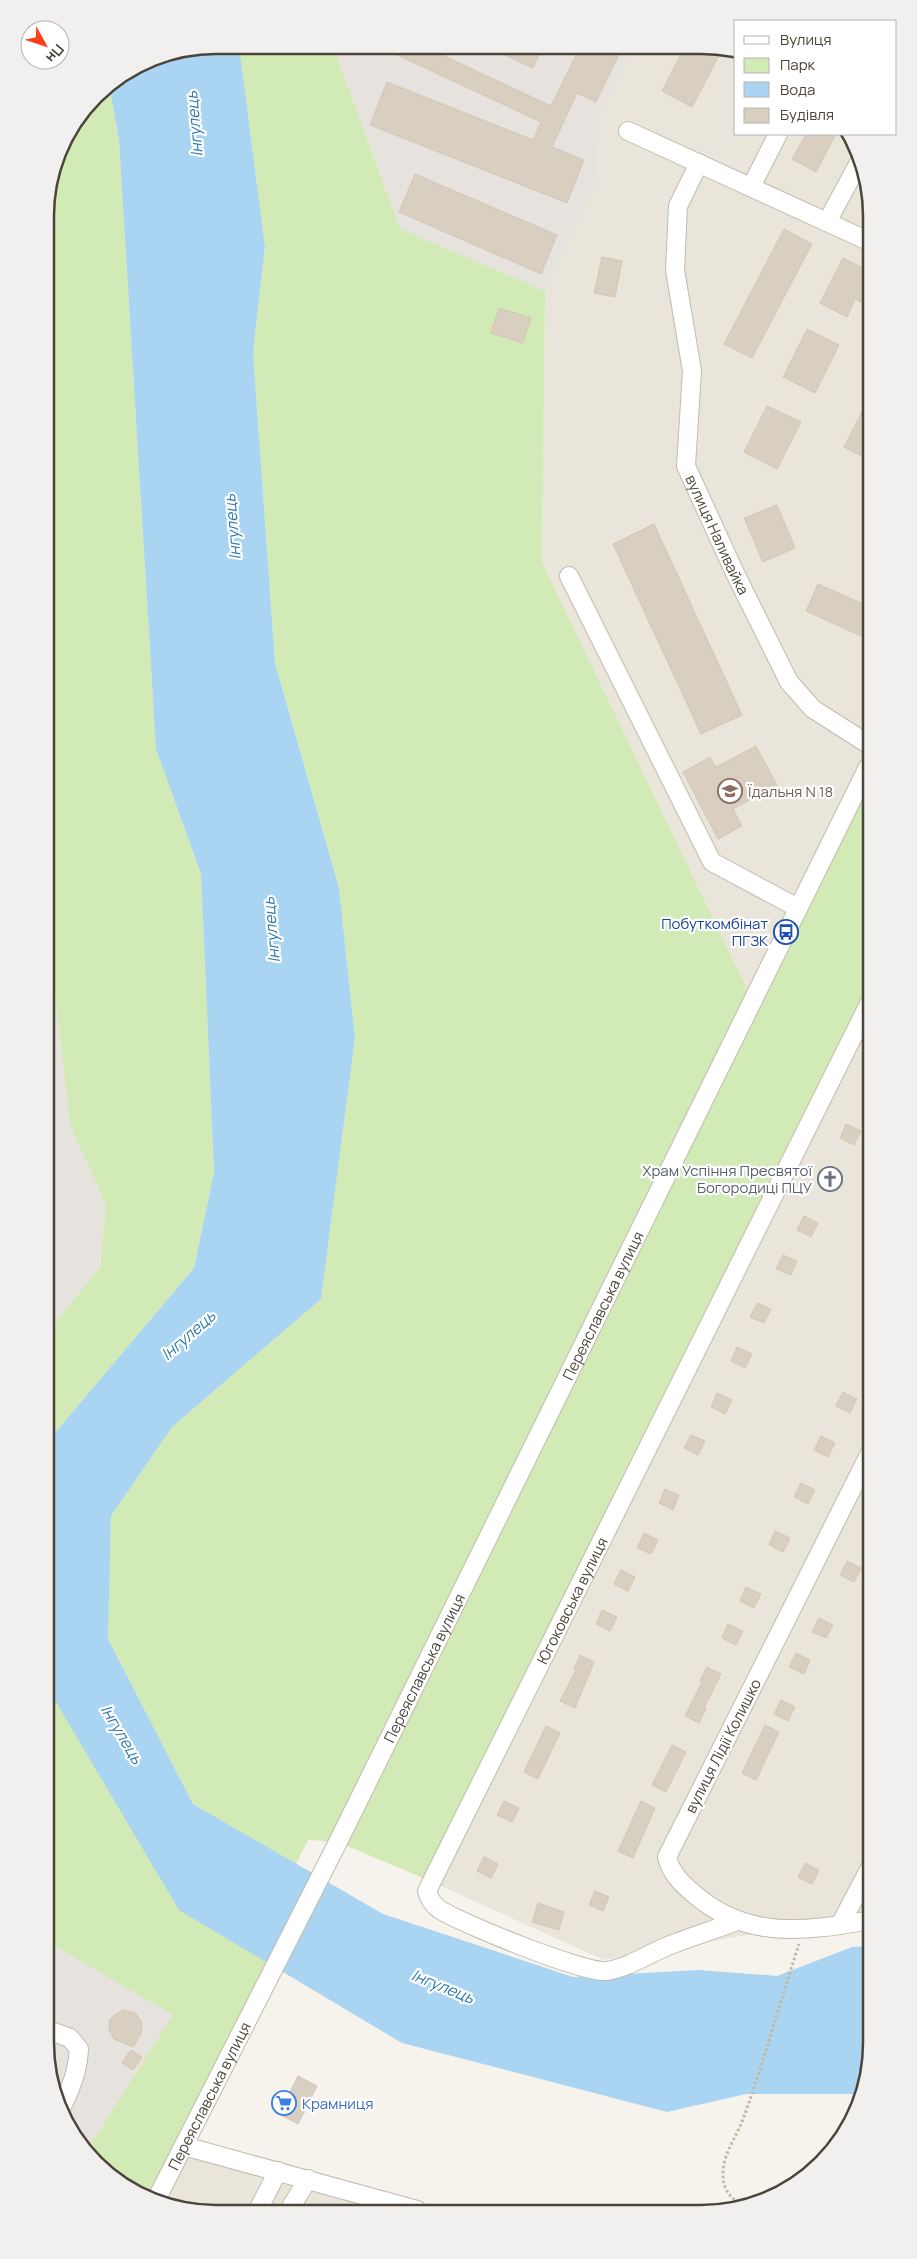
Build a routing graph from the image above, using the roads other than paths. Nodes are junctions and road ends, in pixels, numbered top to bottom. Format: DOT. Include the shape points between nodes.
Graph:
graph roads {
  1 [pos="628,131"];
  2 [pos="777,135"];
  3 [pos="699,163"];
  4 [pos="856,168"];
  5 [pos="751,187"];
  6 [pos="827,222"];
  7 [pos="863,239"];
  8 [pos="569,576"];
  9 [pos="863,741"];
  10 [pos="863,777"];
  11 [pos="798,908"];
  12 [pos="863,1016"];
  13 [pos="863,1467"];
  14 [pos="863,1881"];
  15 [pos="737,1921"];
  16 [pos="863,1921"];
  17 [pos="840,1925"];
  18 [pos="54,2032"];
  19 [pos="65,2101"];
  20 [pos="184,2146"];
  21 [pos="278,2171"];
  22 [pos="308,2179"];
  23 [pos="159,2195"];
  24 [pos="261,2205"];
  25 [pos="292,2205"];
  26 [pos="399,2205"];
  1 -- 3 [label="street"];
  2 -- 5 [label="street"];
  3 -- 5 [label="street"];
  3 -- 9 [label="street, вулиця Наливайка" via="678,206 675,270 692,371 686,466 789,682 813,709"];
  4 -- 6 [label="street"];
  5 -- 6 [label="street"];
  6 -- 7 [label="street"];
  8 -- 11 [label="street" via="712,862"];
  10 -- 11 [label="street, Переяславська вулиця"];
  11 -- 20 [label="street, Переяславська вулиця" via="338,1842"];
  12 -- 15 [label="street, Югоковська вулиця" via="427,1891 437,1908 452,1916 528,1948 596,1971 608,1971"];
  13 -- 15 [label="street, вулиця Лідії Колишко" via="668,1857 669,1867 679,1882 707,1905"];
  14 -- 17 [label="street"];
  15 -- 17 [label="street, вулиця Лідії Колишко" via="775,1930"];
  16 -- 17 [label="street, вулиця Лідії Колишко"];
  18 -- 19 [label="street" via="70,2038 79,2048 79,2063"];
  20 -- 21 [label="street"];
  20 -- 23 [label="street, Переяславська вулиця"];
  21 -- 22 [label="street"];
  21 -- 24 [label="street"];
  22 -- 25 [label="street"];
  22 -- 26 [label="street"];
}
